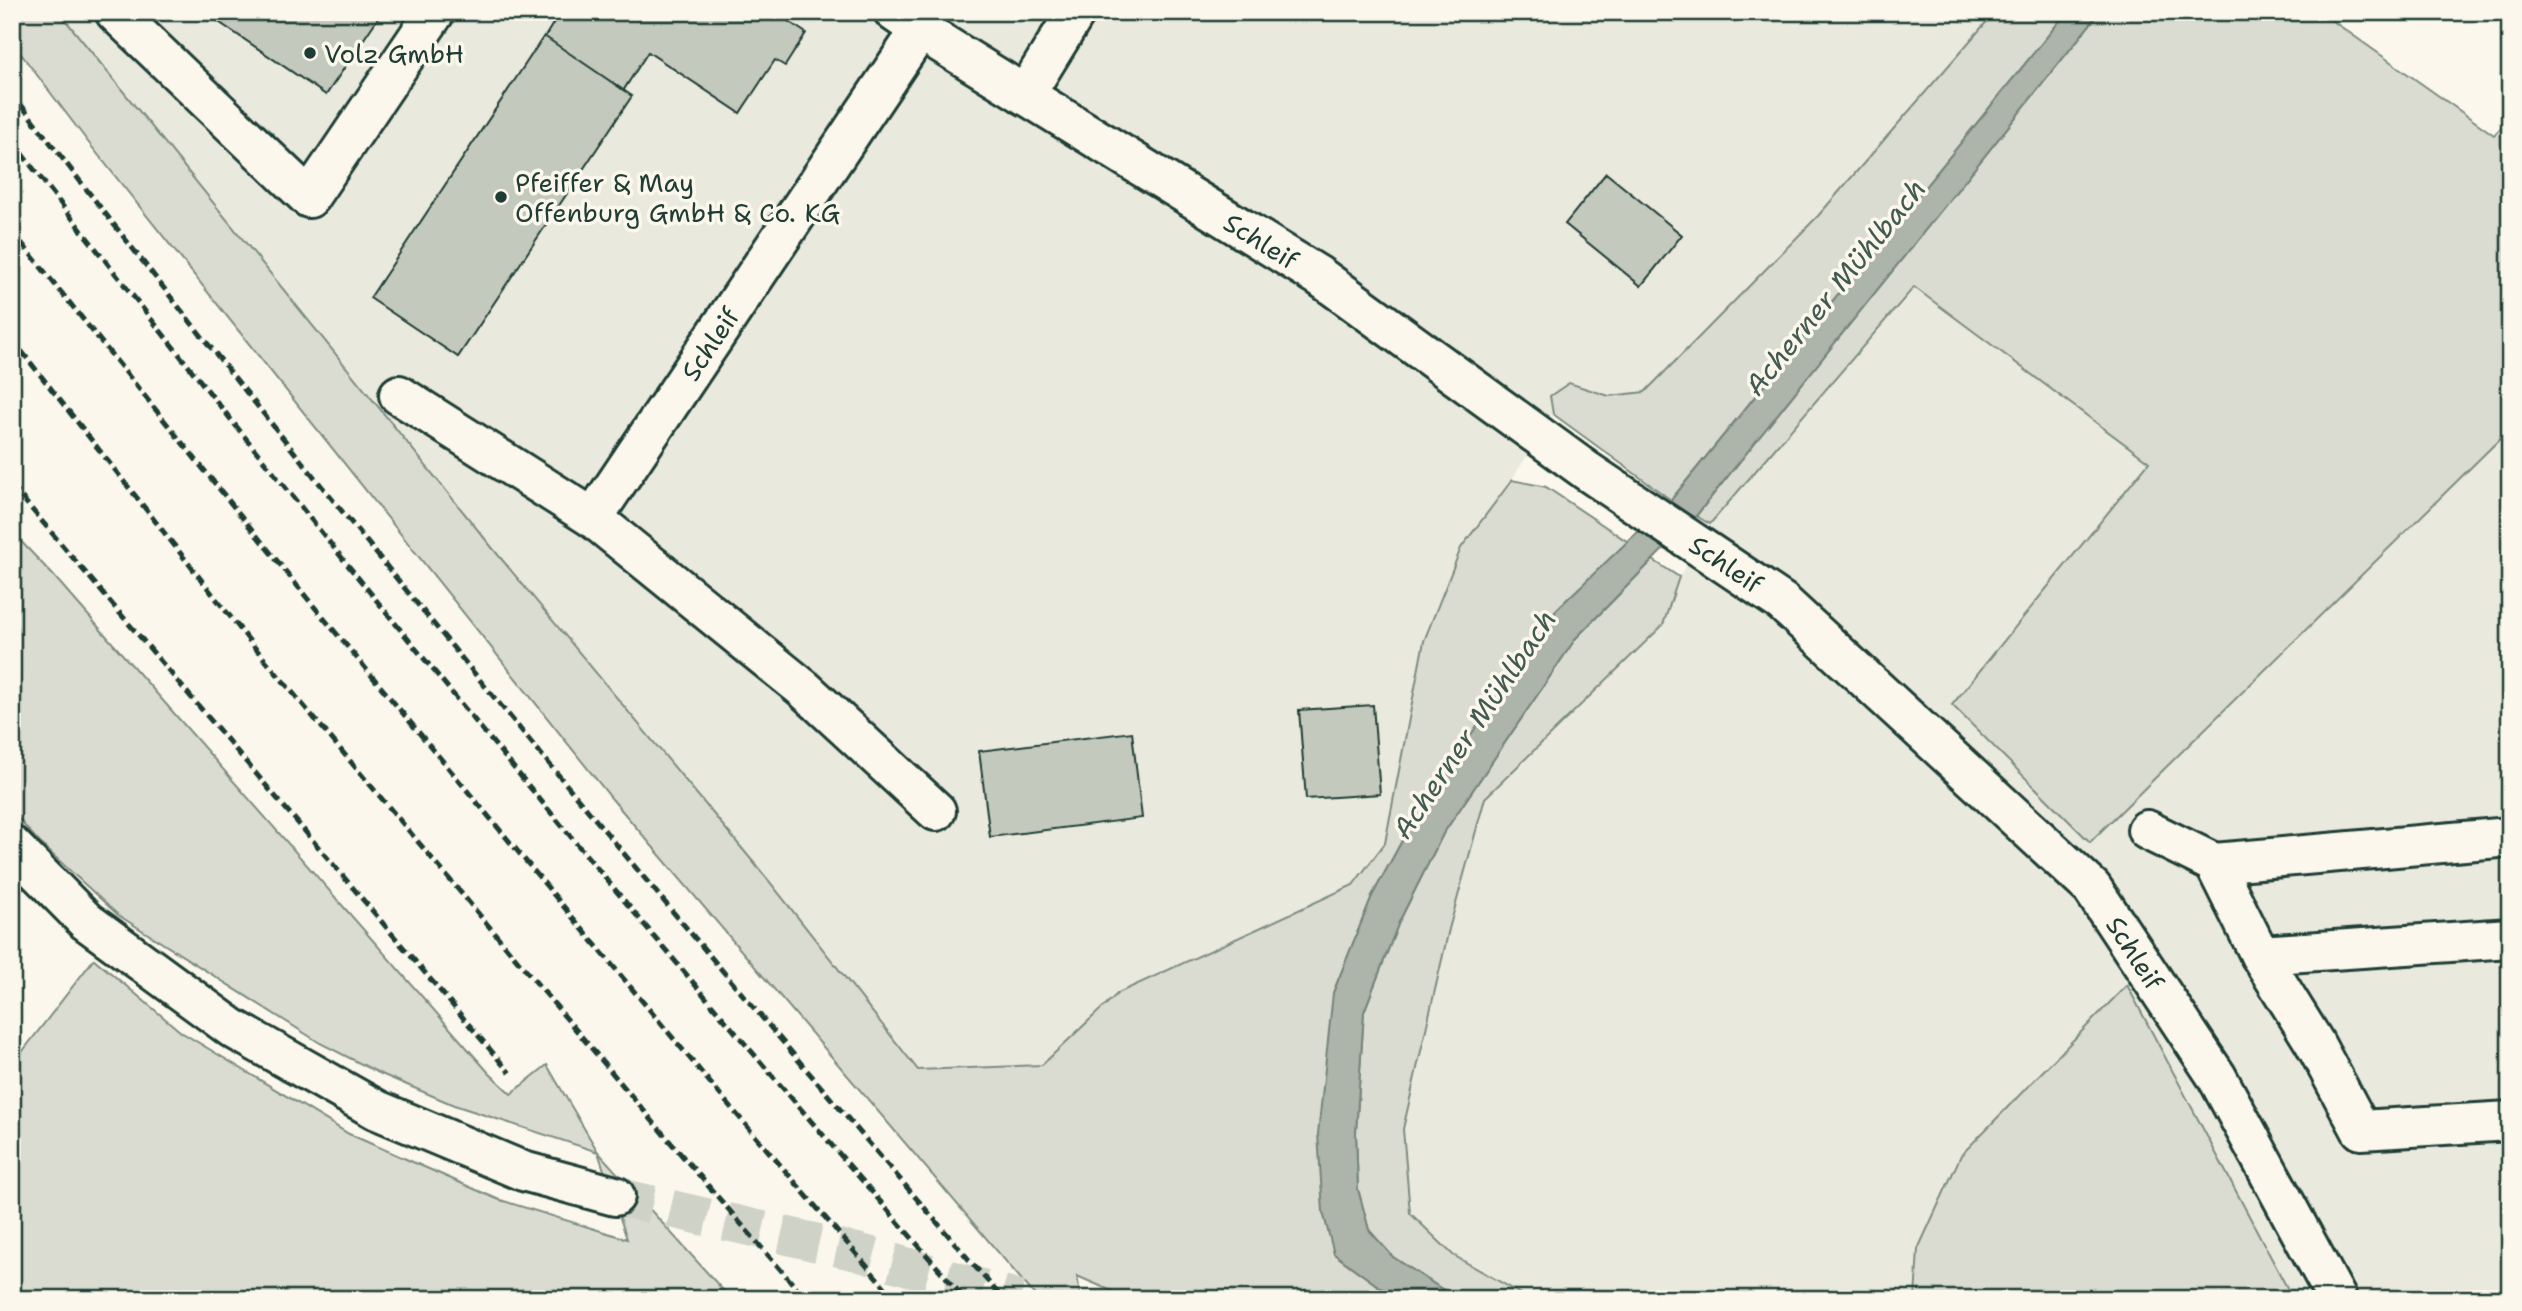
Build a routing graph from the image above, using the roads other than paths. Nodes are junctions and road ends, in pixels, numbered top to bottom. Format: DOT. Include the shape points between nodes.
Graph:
graph roads {
  1 [pos="116,12"];
  2 [pos="435,12"];
  3 [pos="1076,12"];
  4 [pos="907,21"];
  5 [pos="1025,95"];
  6 [pos="399,395"];
  7 [pos="593,519"];
  8 [pos="936,811"];
  9 [pos="2147,830"];
  10 [pos="2510,837"];
  11 [pos="12,846"];
  12 [pos="2214,863"];
  13 [pos="2510,938"];
  14 [pos="2260,955"];
  15 [pos="2510,1121"];
  16 [pos="615,1196"];
  17 [pos="2337,1299"];
  1 -- 2 [label="street" via="309,198"];
  3 -- 5 [label="street"];
  4 -- 5 [label="street, Schleif"];
  4 -- 7 [label="street, Schleif"];
  5 -- 17 [label="street, Schleif" via="1319,276 1587,471 1782,602 2092,888 2217,1077"];
  6 -- 7 [label="street"];
  7 -- 8 [label="street" via="804,689"];
  9 -- 12 [label="street"];
  10 -- 12 [label="street"];
  11 -- 16 [label="street" via="86,921 232,1028 377,1110 523,1171"];
  12 -- 14 [label="street"];
  13 -- 14 [label="street"];
  14 -- 15 [label="street" via="2361,1130"];
}
